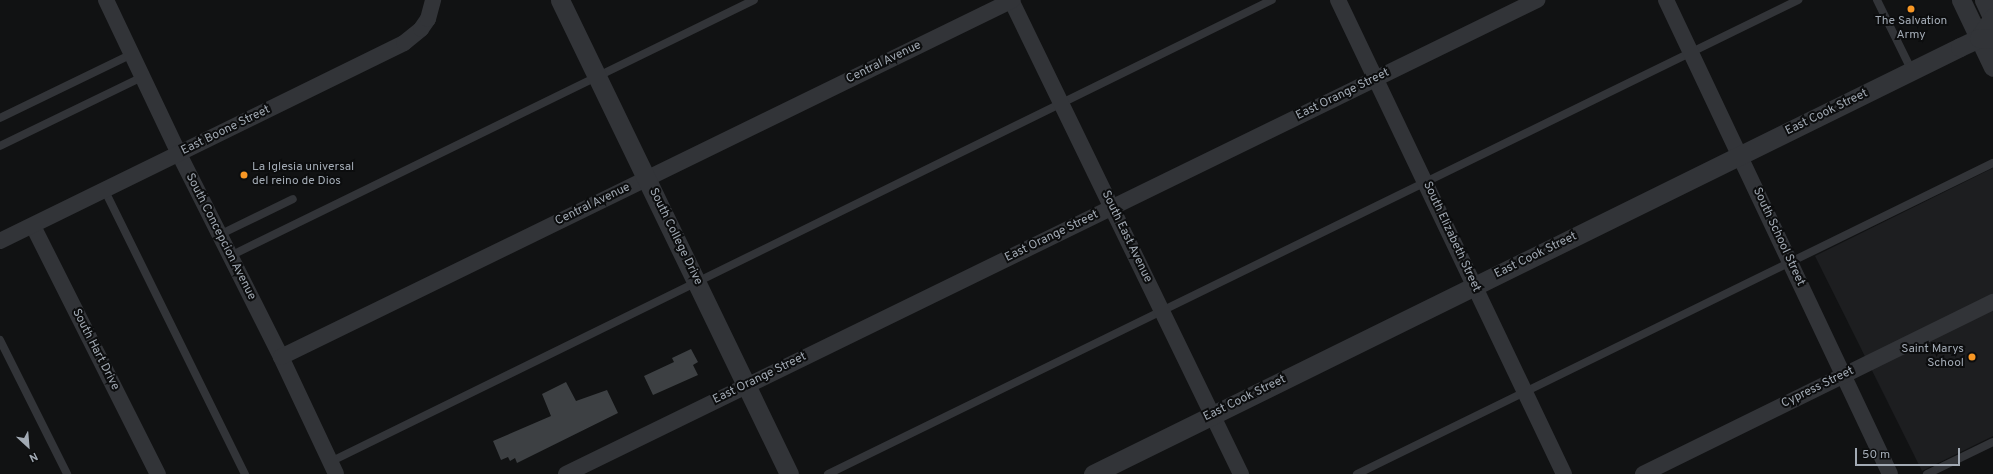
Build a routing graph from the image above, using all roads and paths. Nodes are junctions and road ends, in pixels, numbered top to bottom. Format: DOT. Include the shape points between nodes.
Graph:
graph roads {
  1 [pos="106,0"];
  2 [pos="433,0"];
  3 [pos="560,0"];
  4 [pos="754,0"];
  5 [pos="1012,0"];
  6 [pos="1272,0"];
  7 [pos="1338,0"];
  8 [pos="1537,0"];
  9 [pos="1666,0"];
  10 [pos="1798,0"];
  11 [pos="1877,0"];
  12 [pos="1961,0"];
  13 [pos="1984,0"];
  14 [pos="1993,18"];
  15 [pos="1986,38"];
  16 [pos="1690,52"];
  17 [pos="132,54"];
  18 [pos="1993,67"];
  19 [pos="1912,71"];
  20 [pos="142,77"];
  21 [pos="597,77"];
  22 [pos="1376,79"];
  23 [pos="1062,103"];
  24 [pos="0,118"];
  25 [pos="0,146"];
  26 [pos="178,154"];
  27 [pos="1740,156"];
  28 [pos="1993,163"];
  29 [pos="646,179"];
  30 [pos="1425,182"];
  31 [pos="105,191"];
  32 [pos="293,199"];
  33 [pos="1112,208"];
  34 [pos="33,226"];
  35 [pos="219,235"];
  36 [pos="0,241"];
  37 [pos="230,256"];
  38 [pos="1790,262"];
  39 [pos="697,282"];
  40 [pos="1475,286"];
  41 [pos="1993,302"];
  42 [pos="1162,311"];
  43 [pos="0,340"];
  44 [pos="281,357"];
  45 [pos="1844,376"];
  46 [pos="747,386"];
  47 [pos="1525,392"];
  48 [pos="1212,415"];
  49 [pos="1993,442"];
  50 [pos="333,468"];
  51 [pos="67,474"];
  52 [pos="158,474"];
  53 [pos="245,474"];
  54 [pos="566,474"];
  55 [pos="789,474"];
  56 [pos="828,474"];
  57 [pos="1092,474"];
  58 [pos="1241,474"];
  59 [pos="1357,474"];
  60 [pos="1564,474"];
  61 [pos="1643,474"];
  62 [pos="1890,474"];
  63 [pos="1927,474"];
  1 -- 17 [label="street, South Concepcion Avenue"];
  2 -- 26 [label="street, East Boone Street" via="428,19 421,29 404,43"];
  3 -- 21 [label="street, South College Drive"];
  4 -- 21 [label="lane"];
  5 -- 23 [label="street, South East Avenue"];
  5 -- 29 [label="street, Central Avenue"];
  6 -- 23 [label="lane"];
  7 -- 22 [label="street, South Elizabeth Street"];
  8 -- 22 [label="street, East Orange Street"];
  9 -- 16 [label="street, South School Street"];
  10 -- 16 [label="lane"];
  11 -- 19 [label="lane"];
  12 -- 15 [label="street"];
  13 -- 14 [label="street"];
  14 -- 15 [label="street"];
  15 -- 18 [label="street"];
  15 -- 19 [label="street, East Cook Street"];
  16 -- 27 [label="street, South School Street"];
  16 -- 30 [label="lane"];
  17 -- 20 [label="street, South Concepcion Avenue"];
  17 -- 24 [label="lane"];
  19 -- 27 [label="street, East Cook Street"];
  20 -- 25 [label="lane"];
  20 -- 26 [label="street, South Concepcion Avenue"];
  21 -- 29 [label="street, South College Drive"];
  21 -- 37 [label="lane"];
  22 -- 30 [label="street, South Elizabeth Street"];
  22 -- 33 [label="street, East Orange Street"];
  23 -- 33 [label="street, South East Avenue"];
  23 -- 39 [label="lane"];
  26 -- 31 [label="street, East Boone Street"];
  26 -- 35 [label="street, South Concepcion Avenue"];
  27 -- 38 [label="street, South School Street"];
  27 -- 40 [label="street, East Cook Street"];
  28 -- 38 [label="lane"];
  29 -- 39 [label="street, South College Drive"];
  29 -- 44 [label="street, Central Avenue"];
  30 -- 40 [label="street, South Elizabeth Street"];
  30 -- 42 [label="lane"];
  31 -- 34 [label="street, East Boone Street"];
  31 -- 53 [label="lane"];
  32 -- 35 [label="lane"];
  33 -- 42 [label="street, South East Avenue"];
  33 -- 46 [label="street, East Orange Street"];
  34 -- 36 [label="street, East Boone Street"];
  34 -- 52 [label="street, South Hart Drive"];
  35 -- 37 [label="street, South Concepcion Avenue"];
  37 -- 44 [label="street, South Concepcion Avenue"];
  38 -- 45 [label="street, South School Street"];
  38 -- 47 [label="lane"];
  39 -- 46 [label="street, South College Drive"];
  39 -- 50 [label="lane"];
  40 -- 47 [label="street, South Elizabeth Street"];
  40 -- 48 [label="street, East Cook Street"];
  41 -- 45 [label="street, Cypress Street"];
  42 -- 48 [label="street, South East Avenue"];
  42 -- 56 [label="lane"];
  43 -- 51 [label="lane"];
  44 -- 50 [label="street, South Concepcion Avenue"];
  45 -- 61 [label="street, Cypress Street"];
  45 -- 62 [label="street, South School Street"];
  46 -- 54 [label="street, East Orange Street"];
  46 -- 55 [label="street, South College Drive"];
  47 -- 59 [label="lane"];
  47 -- 60 [label="street, South Elizabeth Street"];
  48 -- 57 [label="street, East Cook Street"];
  48 -- 58 [label="street, South East Avenue"];
  49 -- 63 [label="lane"];
}
